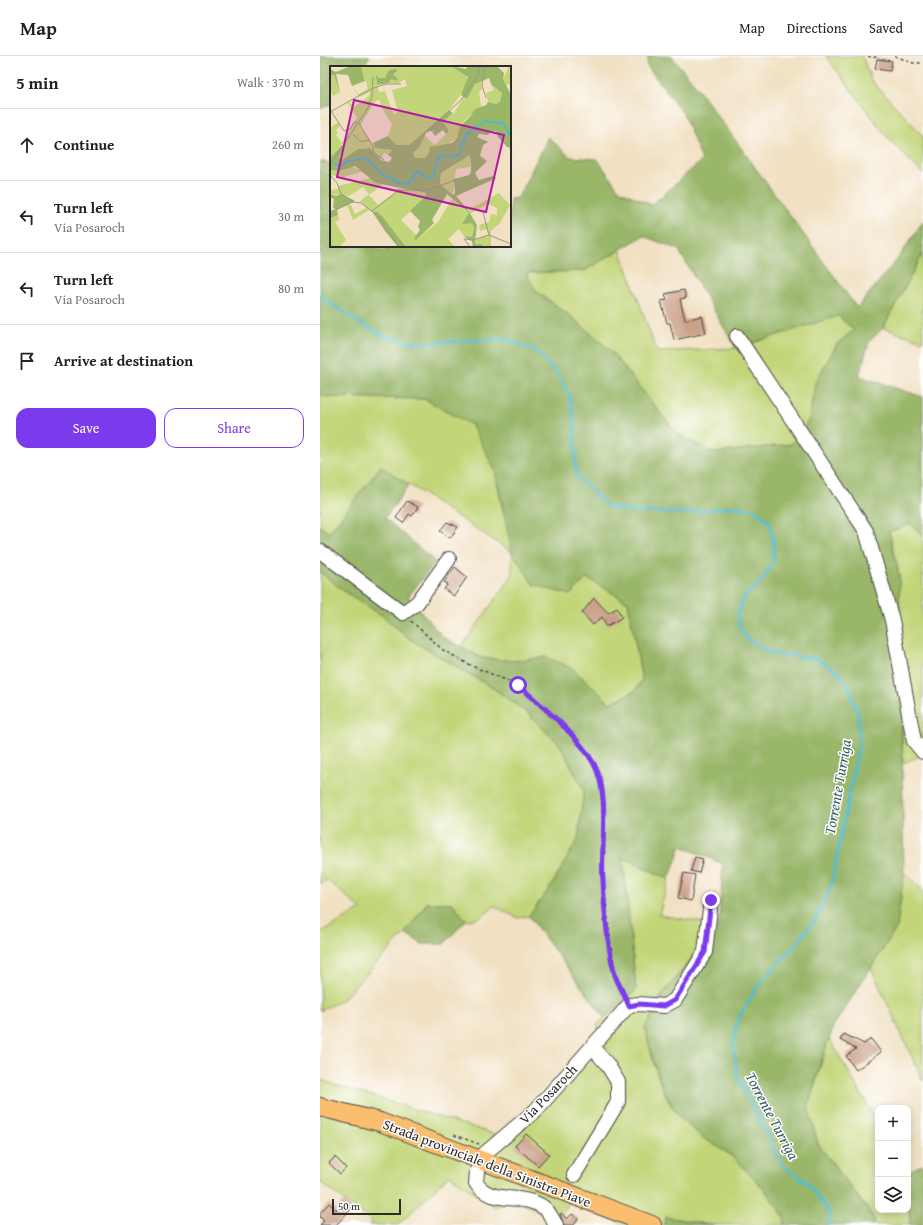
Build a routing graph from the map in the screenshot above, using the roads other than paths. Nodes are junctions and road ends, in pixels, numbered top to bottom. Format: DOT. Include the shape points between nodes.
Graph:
graph roads {
  1 [pos="737,336"];
  2 [pos="320,550"];
  3 [pos="449,559"];
  4 [pos="923,752"];
  5 [pos="711,900"];
  6 [pos="592,1047"];
  7 [pos="320,1107"];
  8 [pos="484,1154"];
  9 [pos="476,1171"];
  10 [pos="574,1175"];
  11 [pos="556,1225"];
  12 [pos="652,1225"];
  1 -- 4 [label="lane" via="866,530 892,620 914,741"];
  2 -- 3 [label="lane" via="403,613 417,602"];
  5 -- 6 [label="lane, Via Posaroch" via="705,952 675,1000 664,1006 629,1006"];
  6 -- 8 [label="lane, Via Posaroch" via="536,1110"];
  6 -- 10 [label="lane" via="618,1082 618,1102"];
  7 -- 12 [label="main road, Strada provinciale della Sinistra Piave" via="380,1122"];
  9 -- 11 [label="lane" via="476,1183 484,1192 543,1206"];
}
